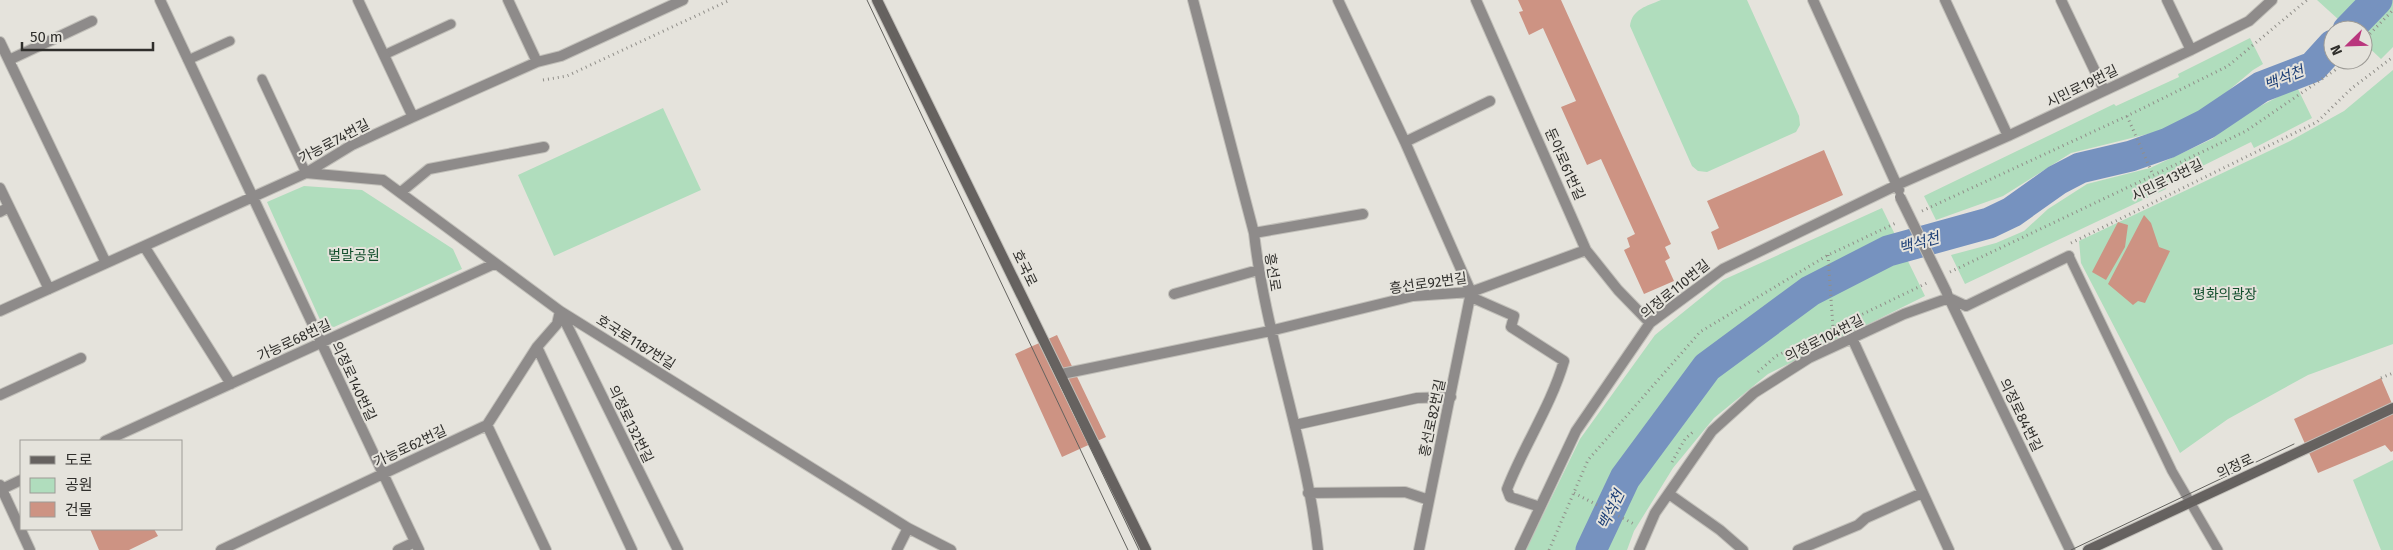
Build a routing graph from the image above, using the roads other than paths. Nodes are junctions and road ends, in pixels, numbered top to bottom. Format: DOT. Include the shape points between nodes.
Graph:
graph roads {
  1 [pos="160,0"];
  2 [pos="358,0"];
  3 [pos="508,0"];
  4 [pos="683,0"];
  5 [pos="876,0"];
  6 [pos="1193,0"];
  7 [pos="1338,0"];
  8 [pos="1476,0"];
  9 [pos="1812,0"];
  10 [pos="1944,0"];
  11 [pos="2061,0"];
  12 [pos="2167,0"];
  13 [pos="2272,0"];
  14 [pos="92,21"];
  15 [pos="452,24"];
  16 [pos="230,41"];
  17 [pos="0,42"];
  18 [pos="2191,50"];
  19 [pos="384,55"];
  20 [pos="8,60"];
  21 [pos="188,60"];
  22 [pos="537,62"];
  23 [pos="262,79"];
  24 [pos="2104,90"];
  25 [pos="1490,100"];
  26 [pos="413,117"];
  27 [pos="2008,136"];
  28 [pos="1405,142"];
  29 [pos="544,147"];
  30 [pos="306,173"];
  31 [pos="1897,185"];
  32 [pos="0,188"];
  33 [pos="402,192"];
  34 [pos="252,197"];
  35 [pos="5,209"];
  36 [pos="1363,214"];
  37 [pos="1254,233"];
  38 [pos="144,246"];
  39 [pos="1586,250"];
  40 [pos="2069,256"];
  41 [pos="106,263"];
  42 [pos="494,264"];
  43 [pos="1258,270"];
  44 [pos="49,289"];
  45 [pos="1174,294"];
  46 [pos="1471,295"];
  47 [pos="1948,296"];
  48 [pos="0,311"];
  49 [pos="560,311"];
  50 [pos="1650,323"];
  51 [pos="1270,331"];
  52 [pos="1852,338"];
  53 [pos="321,343"];
  54 [pos="537,347"];
  55 [pos="82,358"];
  56 [pos="1062,374"];
  57 [pos="231,384"];
  58 [pos="0,395"];
  59 [pos="1451,397"];
  60 [pos="2393,408"];
  61 [pos="487,425"];
  62 [pos="1295,425"];
  63 [pos="107,440"];
  64 [pos="383,474"];
  65 [pos="20,480"];
  66 [pos="1,487"];
  67 [pos="1308,493"];
  68 [pos="1922,493"];
  69 [pos="1669,494"];
  70 [pos="1429,500"];
  71 [pos="2189,502"];
  72 [pos="1540,507"];
  73 [pos="20,528"];
  74 [pos="908,528"];
  75 [pos="21,530"];
  76 [pos="244,539"];
  77 [pos="417,546"];
  78 [pos="30,550"];
  79 [pos="221,550"];
  80 [pos="249,550"];
  81 [pos="398,550"];
  82 [pos="546,550"];
  83 [pos="632,550"];
  84 [pos="678,550"];
  85 [pos="897,550"];
  86 [pos="951,550"];
  87 [pos="1146,550"];
  88 [pos="1318,550"];
  89 [pos="1419,550"];
  90 [pos="1520,550"];
  91 [pos="1639,550"];
  92 [pos="1743,550"];
  93 [pos="1798,550"];
  94 [pos="1949,550"];
  95 [pos="2070,550"];
  96 [pos="2088,550"];
  97 [pos="2218,550"];
  1 -- 21 [label="street, 의정로140번길"];
  2 -- 19 [label="street"];
  3 -- 22 [label="street"];
  4 -- 22 [label="street, 가능로74번길" via="561,56"];
  5 -- 56 [label="street, 호국로"];
  6 -- 37 [label="street, 흥선로"];
  7 -- 28 [label="street"];
  8 -- 39 [label="street, 둔야로61번길"];
  9 -- 31 [label="street, 의정로84번길"];
  10 -- 27 [label="street"];
  11 -- 24 [label="street"];
  12 -- 18 [label="street"];
  13 -- 18 [label="street, 시민로19번길" via="2249,21"];
  14 -- 20 [label="street"];
  15 -- 19 [label="lane"];
  16 -- 21 [label="lane"];
  17 -- 20 [label="street"];
  18 -- 24 [label="street, 시민로19번길"];
  19 -- 26 [label="street"];
  20 -- 41 [label="street"];
  21 -- 34 [label="street, 의정로140번길"];
  22 -- 26 [label="street, 가능로74번길"];
  23 -- 30 [label="lane"];
  24 -- 27 [label="street, 시민로19번길"];
  25 -- 28 [label="street"];
  26 -- 30 [label="street, 가능로74번길" via="352,145"];
  27 -- 31 [label="street, 시민로19번길"];
  28 -- 46 [label="street"];
  29 -- 33 [label="street" via="429,169"];
  30 -- 33 [label="street, 호국로1187번길" via="383,180"];
  30 -- 34 [label="street, 가능로74번길"];
  31 -- 47 [label="street, 의정로84번길, bridge"];
  31 -- 50 [label="street, 의정로110번길" via="1723,268"];
  32 -- 35 [label="street"];
  33 -- 42 [label="street, 호국로1187번길"];
  34 -- 38 [label="street, 가능로74번길"];
  34 -- 53 [label="street, 의정로140번길"];
  35 -- 44 [label="street"];
  36 -- 37 [label="street"];
  37 -- 43 [label="street, 흥선로"];
  38 -- 41 [label="street, 가능로74번길"];
  38 -- 57 [label="street"];
  39 -- 46 [label="street, 흥선로92번길"];
  39 -- 50 [label="street, 둔야로61번길"];
  40 -- 47 [label="street" via="1966,306"];
  40 -- 71 [label="lane"];
  41 -- 44 [label="street, 가능로74번길"];
  42 -- 49 [label="street, 호국로1187번길"];
  42 -- 53 [label="street, 가능로68번길"];
  43 -- 45 [label="street"];
  43 -- 51 [label="street, 흥선로"];
  44 -- 48 [label="street, 가능로74번길"];
  46 -- 51 [label="street, 흥선로92번길" via="1413,296"];
  46 -- 59 [label="street, 흥선로82번길"];
  46 -- 72 [label="street" via="1514,316 1511,327 1564,361 1558,381 1518,459 1507,489 1510,497"];
  47 -- 52 [label="street, 의정로104번길"];
  47 -- 95 [label="street, 의정로84번길"];
  49 -- 54 [label="street" via="557,324"];
  49 -- 74 [label="street, 호국로1187번길"];
  49 -- 84 [label="street, 의정로132번길"];
  50 -- 72 [label="street, 의정로110번길" via="1576,430"];
  51 -- 56 [label="street, 흥선로92번길"];
  51 -- 62 [label="street, 흥선로"];
  52 -- 68 [label="street"];
  52 -- 69 [label="street, 의정로104번길" via="1808,358 1754,393 1712,431"];
  53 -- 57 [label="street, 가능로68번길"];
  53 -- 64 [label="street, 의정로140번길"];
  54 -- 61 [label="street"];
  54 -- 83 [label="street"];
  55 -- 58 [label="street"];
  56 -- 87 [label="street, 호국로"];
  57 -- 63 [label="street, 가능로68번길"];
  59 -- 62 [label="street" via="1417,398"];
  59 -- 70 [label="street, 흥선로82번길"];
  60 -- 71 [label="street, 의정로"];
  61 -- 64 [label="street, 가능로62번길"];
  61 -- 82 [label="street"];
  62 -- 67 [label="street, 흥선로"];
  64 -- 76 [label="street, 가능로62번길"];
  64 -- 77 [label="street, 의정로140번길"];
  65 -- 66 [label="street"];
  66 -- 73 [label="street"];
  67 -- 70 [label="street" via="1405,492"];
  67 -- 88 [label="street, 흥선로"];
  68 -- 93 [label="street"];
  68 -- 94 [label="street"];
  69 -- 91 [label="street, 의정로104번길"];
  69 -- 92 [label="street"];
  70 -- 89 [label="street, 흥선로82번길"];
  71 -- 96 [label="street, 의정로"];
  71 -- 97 [label="lane"];
  72 -- 90 [label="street, 의정로110번길"];
  74 -- 85 [label="street"];
  74 -- 86 [label="street, 호국로1187번길"];
  75 -- 78 [label="street"];
  76 -- 79 [label="street, 가능로62번길"];
  76 -- 80 [label="street"];
  77 -- 81 [label="street"];
}
